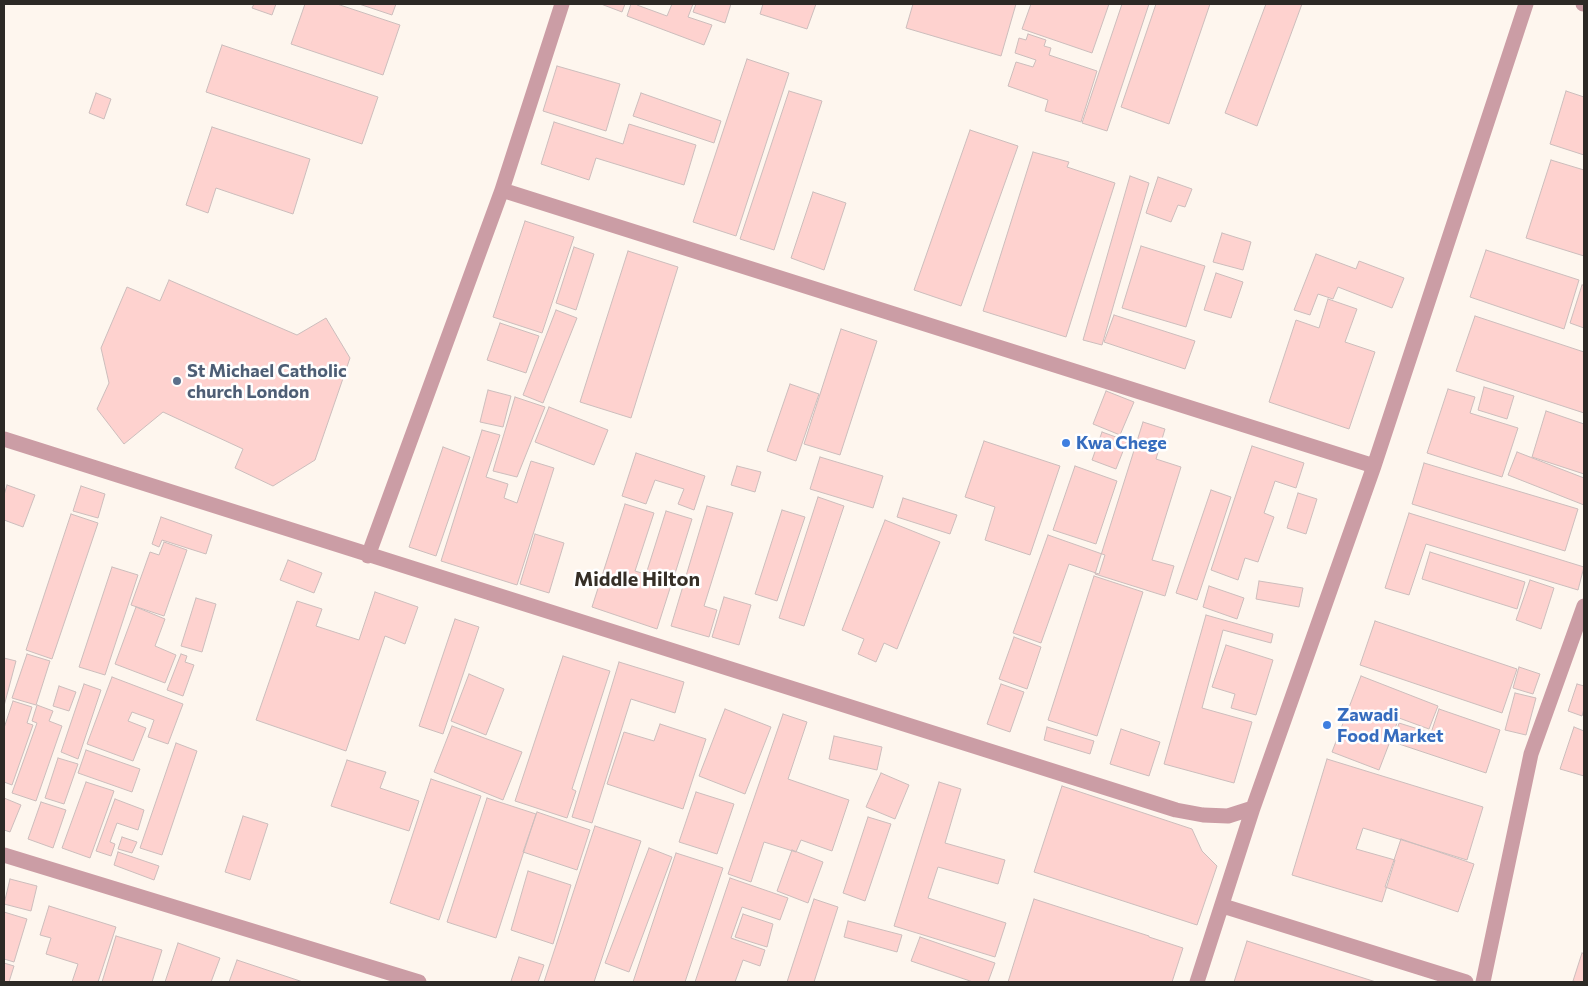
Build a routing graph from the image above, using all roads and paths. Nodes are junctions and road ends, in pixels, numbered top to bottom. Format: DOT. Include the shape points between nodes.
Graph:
graph roads {
  1 [pos="562,4"];
  2 [pos="1526,4"];
  3 [pos="502,190"];
  4 [pos="4,439"];
  5 [pos="1374,466"];
  6 [pos="368,556"];
  7 [pos="1584,606"];
  8 [pos="1253,808"];
  9 [pos="4,855"];
  10 [pos="1223,906"];
  11 [pos="419,982"];
  12 [pos="1197,982"];
  13 [pos="1466,982"];
  14 [pos="1482,982"];
  1 -- 3 [label="street"];
  2 -- 5 [label="street"];
  3 -- 5 [label="street"];
  3 -- 6 [label="street"];
  4 -- 6 [label="street"];
  5 -- 8 [label="street"];
  6 -- 8 [label="street" via="1176,810 1203,816 1228,816"];
  7 -- 14 [label="street" via="1531,754"];
  8 -- 10 [label="street"];
  9 -- 11 [label="street"];
  10 -- 12 [label="street"];
  10 -- 13 [label="street"];
}
